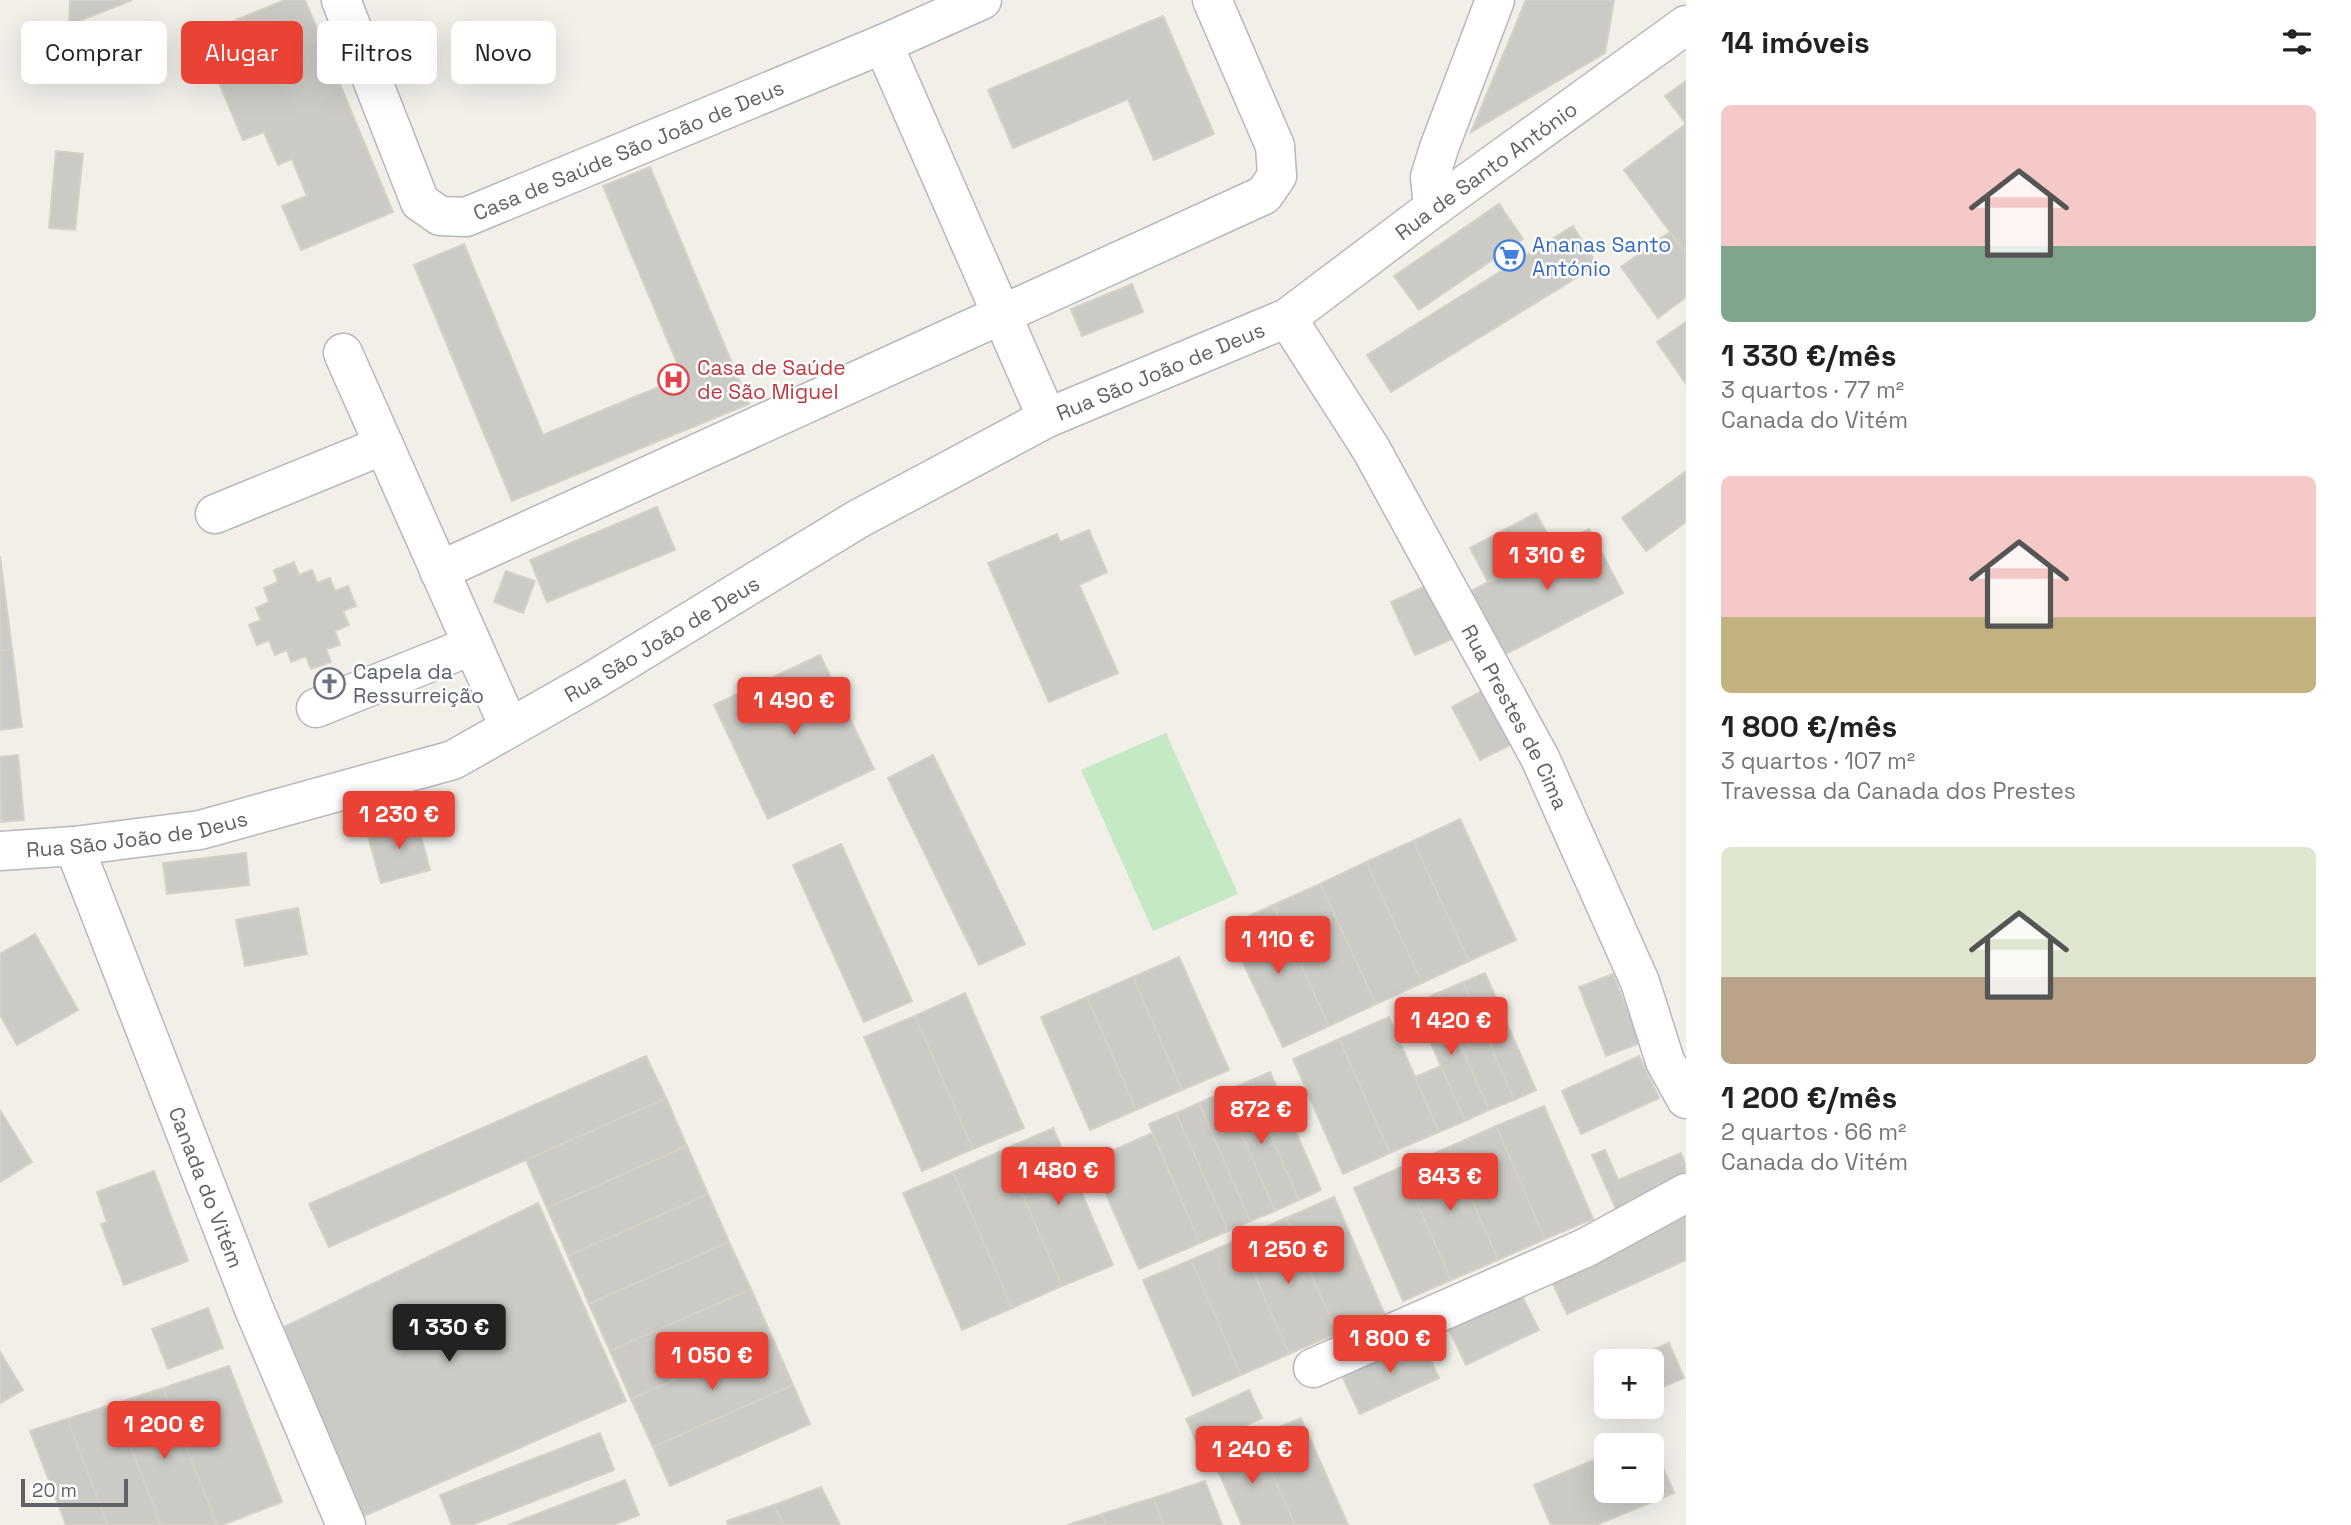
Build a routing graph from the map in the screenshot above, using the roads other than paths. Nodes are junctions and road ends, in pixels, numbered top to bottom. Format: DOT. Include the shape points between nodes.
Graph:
graph roads {
  1 [pos="341,0"];
  2 [pos="982,0"];
  3 [pos="1212,0"];
  4 [pos="1495,0"];
  5 [pos="1686,25"];
  6 [pos="883,44"];
  7 [pos="1433,208"];
  8 [pos="1001,315"];
  9 [pos="1287,318"];
  10 [pos="343,353"];
  11 [pos="1047,418"];
  12 [pos="384,445"];
  13 [pos="215,514"];
  14 [pos="439,570"];
  15 [pos="471,646"];
  16 [pos="316,708"];
  17 [pos="509,727"];
  18 [pos="74,846"];
  19 [pos="0,851"];
  20 [pos="1686,1100"];
  21 [pos="1686,1194"];
  22 [pos="1313,1368"];
  23 [pos="346,1525"];
  1 -- 6 [label="street, Casa de Saúde São João de Deus" via="420,202 440,216 466,217"];
  2 -- 6 [label="street, Casa de Saúde São João de Deus"];
  3 -- 8 [label="street" via="1275,146 1277,176 1264,195"];
  4 -- 7 [label="street" via="1430,177"];
  5 -- 7 [label="street, Rua de Santo António"];
  6 -- 8 [label="street"];
  7 -- 9 [label="street, Rua de Santo António"];
  8 -- 11 [label="street"];
  8 -- 14 [label="street"];
  9 -- 11 [label="street, Rua São João de Deus"];
  9 -- 20 [label="street, Rua Prestes de Cima" via="1371,449 1540,758 1640,982 1665,1062"];
  10 -- 12 [label="street"];
  11 -- 17 [label="street, Rua São João de Deus" via="858,519"];
  12 -- 13 [label="street"];
  12 -- 14 [label="street"];
  14 -- 15 [label="street"];
  15 -- 16 [label="street"];
  15 -- 17 [label="street"];
  17 -- 18 [label="street, Rua São João de Deus" via="453,760 200,830"];
  18 -- 19 [label="street, Rua São João de Deus"];
  18 -- 23 [label="street, Canada do Vitém" via="254,1309"];
  21 -- 22 [label="street" via="1585,1248"];
}
